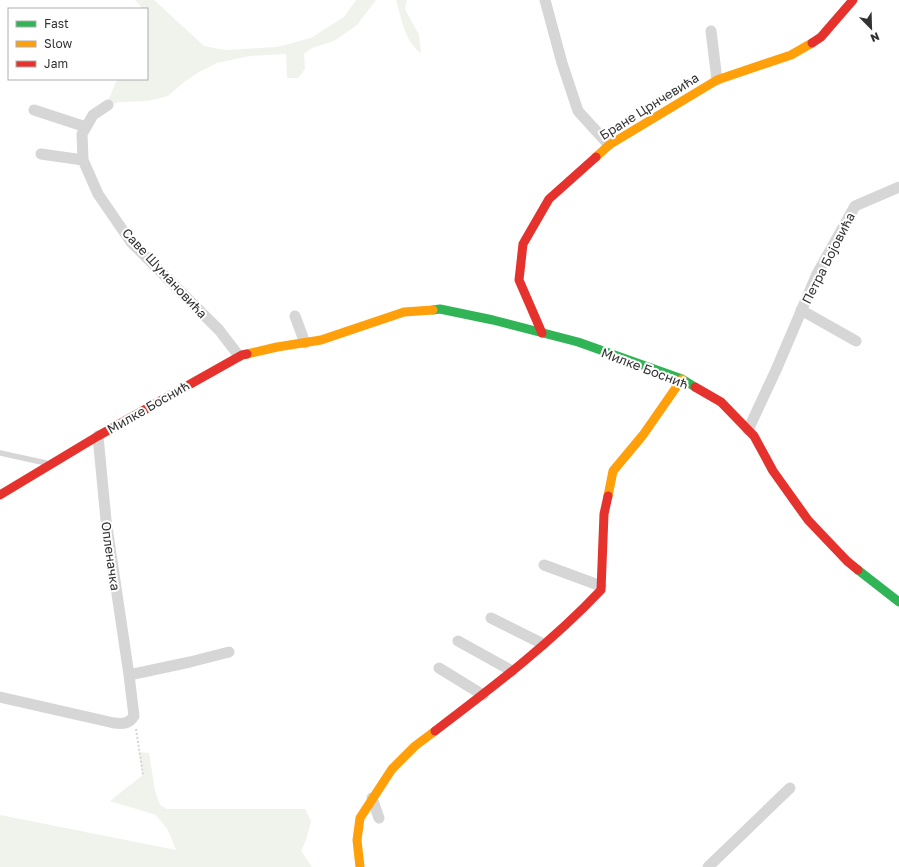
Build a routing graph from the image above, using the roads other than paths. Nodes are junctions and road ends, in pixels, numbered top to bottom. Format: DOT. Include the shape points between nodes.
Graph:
graph roads {
  1 [pos="545,0"];
  2 [pos="853,0"];
  3 [pos="711,31"];
  4 [pos="717,80"];
  5 [pos="108,105"];
  6 [pos="34,110"];
  7 [pos="86,127"];
  8 [pos="609,145"];
  9 [pos="41,154"];
  10 [pos="83,160"];
  11 [pos="899,187"];
  12 [pos="801,310"];
  13 [pos="295,316"];
  14 [pos="542,333"];
  15 [pos="856,340"];
  16 [pos="305,342"];
  17 [pos="239,356"];
  18 [pos="682,379"];
  19 [pos="748,430"];
  20 [pos="98,436"];
  21 [pos="0,453"];
  22 [pos="50,464"];
  23 [pos="0,495"];
  24 [pos="544,565"];
  25 [pos="601,586"];
  26 [pos="899,602"];
  27 [pos="491,618"];
  28 [pos="458,641"];
  29 [pos="543,644"];
  30 [pos="229,652"];
  31 [pos="440,668"];
  32 [pos="512,671"];
  33 [pos="129,675"];
  34 [pos="483,695"];
  35 [pos="0,697"];
  36 [pos="790,788"];
  37 [pos="372,798"];
  38 [pos="379,818"];
  39 [pos="360,867"];
  40 [pos="708,867"];
  1 -- 8 [label="street" via="578,111"];
  2 -- 4 [label="street, Бране Црнчевића" via="821,37 791,55"];
  3 -- 4 [label="street"];
  4 -- 8 [label="street, Бране Црнчевића"];
  5 -- 7 [label="street, Саве Шумановића" via="93,115"];
  6 -- 7 [label="street"];
  7 -- 10 [label="street, Саве Шумановића" via="82,134"];
  8 -- 14 [label="street, Бране Црнчевића" via="550,199 523,244 519,280"];
  9 -- 10 [label="street"];
  10 -- 17 [label="street, Саве Шумановића" via="98,194 131,242 219,330"];
  11 -- 12 [label="street, Петра Бојовића" via="855,206 817,274"];
  12 -- 15 [label="street, Петра Бојовића"];
  12 -- 19 [label="street, Петра Бојовића"];
  13 -- 16 [label="street"];
  14 -- 16 [label="street, Милке Боснић" via="440,309 404,312 321,340"];
  14 -- 18 [label="street, Милке Боснић" via="578,342"];
  16 -- 17 [label="street, Милке Боснић"];
  17 -- 20 [label="street, Милке Боснић"];
  18 -- 19 [label="street, Милке Боснић" via="721,402"];
  18 -- 25 [label="street" via="643,435 613,471 604,514"];
  19 -- 26 [label="street, Милке Боснић" via="808,520 847,561"];
  20 -- 22 [label="street, Милке Боснић"];
  20 -- 33 [label="street, Опленачка" via="106,520"];
  21 -- 22 [label="lane"];
  22 -- 23 [label="street, Милке Боснић"];
  24 -- 25 [label="street"];
  25 -- 29 [label="street" via="601,590 582,610"];
  27 -- 29 [label="street"];
  28 -- 32 [label="street"];
  29 -- 32 [label="street"];
  30 -- 33 [label="street"];
  31 -- 34 [label="street"];
  32 -- 34 [label="street"];
  33 -- 35 [label="street, Опленачка" via="134,716 126,723 114,723"];
  34 -- 37 [label="street" via="415,746 392,769"];
  36 -- 40 [label="street"];
  37 -- 38 [label="street"];
  37 -- 39 [label="street" via="360,818 357,840"];
}
